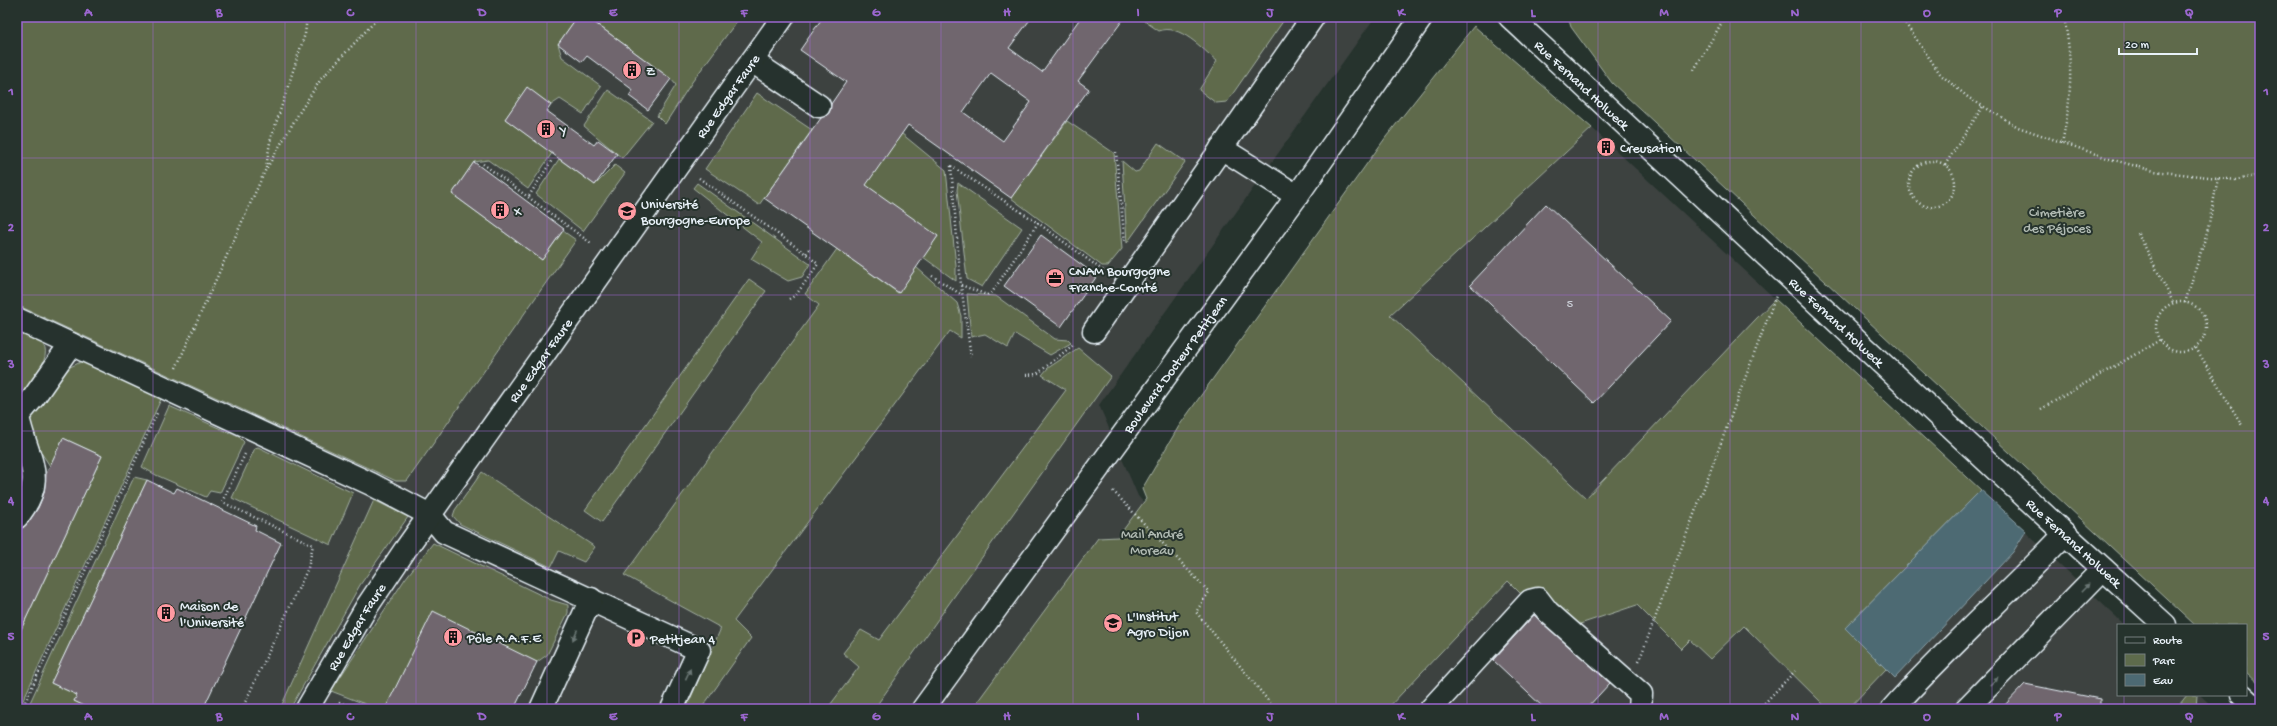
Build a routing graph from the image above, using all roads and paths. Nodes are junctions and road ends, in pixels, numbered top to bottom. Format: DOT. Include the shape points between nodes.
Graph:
graph roads {
  1 [pos="307,17"];
  2 [pos="380,17"];
  3 [pos="783,17"];
  4 [pos="1313,17"];
  5 [pos="1422,17"];
  6 [pos="1510,17"];
  7 [pos="1725,17"];
  8 [pos="1901,17"];
  9 [pos="2064,17"];
  10 [pos="752,61"];
  11 [pos="1694,70"];
  12 [pos="819,106"];
  13 [pos="1983,106"];
  14 [pos="2062,143"];
  15 [pos="1222,148"];
  16 [pos="1116,152"];
  17 [pos="552,160"];
  18 [pos="483,164"];
  19 [pos="679,164"];
  20 [pos="1945,165"];
  21 [pos="265,171"];
  22 [pos="2260,175"];
  23 [pos="2218,178"];
  24 [pos="529,196"];
  25 [pos="1297,196"];
  26 [pos="1038,223"];
  27 [pos="2138,233"];
  28 [pos="810,247"];
  29 [pos="806,254"];
  30 [pos="611,259"];
  31 [pos="1785,272"];
  32 [pos="932,276"];
  33 [pos="1130,279"];
  34 [pos="961,285"];
  35 [pos="962,296"];
  36 [pos="789,299"];
  37 [pos="2185,303"];
  38 [pos="2174,304"];
  39 [pos="17,318"];
  40 [pos="1094,331"];
  41 [pos="2160,340"];
  42 [pos="71,344"];
  43 [pos="2196,348"];
  44 [pos="971,357"];
  45 [pos="1026,375"];
  46 [pos="168,389"];
  47 [pos="2041,408"];
  48 [pos="17,417"];
  49 [pos="2243,427"];
  50 [pos="256,430"];
  51 [pos="1096,473"];
  52 [pos="430,515"];
  53 [pos="17,518"];
  54 [pos="2064,534"];
  55 [pos="2103,569"];
  56 [pos="591,599"];
  57 [pos="2164,624"];
  58 [pos="1795,670"];
  59 [pos="1630,684"];
  60 [pos="22,709"];
  61 [pos="242,709"];
  62 [pos="307,709"];
  63 [pos="541,709"];
  64 [pos="672,709"];
  65 [pos="923,709"];
  66 [pos="1275,709"];
  67 [pos="1431,709"];
  68 [pos="1640,709"];
  69 [pos="1759,709"];
  70 [pos="1892,709"];
  71 [pos="1966,709"];
  1 -- 21 [label="path" via="305,34 270,142"];
  2 -- 21 [label="path" via="321,80"];
  3 -- 10 [label="street, Rue Edgar Faure"];
  4 -- 15 [label="street"];
  5 -- 25 [label="street, Boulevard Docteur Petitjean"];
  6 -- 31 [label="street, Rue Fernand Holweck"];
  7 -- 11 [label="path"];
  8 -- 13 [label="path" via="1941,75"];
  9 -- 14 [label="path" via="2071,77 2070,108"];
  10 -- 12 [label="street"];
  10 -- 19 [label="street, Rue Edgar Faure"];
  13 -- 14 [label="path" via="2018,127"];
  13 -- 20 [label="path"];
  14 -- 23 [label="path" via="2154,171"];
  15 -- 25 [label="street"];
  15 -- 33 [label="street"];
  16 -- 33 [label="path"];
  17 -- 24 [label="path"];
  18 -- 24 [label="path"];
  19 -- 29 [label="path"];
  19 -- 30 [label="street, Rue Edgar Faure"];
  20 -- 20 [label="path" via="1930,161 1917,167 1912,173 1909,188 1916,201 1930,207 1945,203 1950,198 1955,184 1954,176"];
  21 -- 46 [label="path" via="183,350"];
  22 -- 23 [label="path" via="2236,180"];
  23 -- 37 [label="path" via="2208,229"];
  24 -- 30 [label="path"];
  25 -- 51 [label="street, Boulevard Docteur Petitjean"];
  26 -- 33 [label="path" via="1104,272"];
  26 -- 34 [label="path" via="994,292 987,295"];
  26 -- 34 [label="path" via="951,166"];
  27 -- 38 [label="path"];
  28 -- 29 [label="path"];
  29 -- 36 [label="path" via="818,264 796,295"];
  30 -- 52 [label="street, Rue Edgar Faure"];
  31 -- 54 [label="street, Rue Fernand Holweck"];
  31 -- 59 [label="path"];
  32 -- 35 [label="path"];
  33 -- 40 [label="street"];
  34 -- 35 [label="path"];
  35 -- 44 [label="path"];
  37 -- 38 [label="path"];
  37 -- 43 [label="path" via="2193,305 2204,318 2205,334"];
  38 -- 41 [label="path" via="2163,310 2156,324"];
  39 -- 42 [label="street"];
  40 -- 45 [label="path" via="1037,374"];
  41 -- 43 [label="path" via="2164,346 2175,352 2188,352"];
  41 -- 47 [label="path"];
  42 -- 46 [label="street"];
  42 -- 48 [label="street"];
  43 -- 49 [label="path"];
  46 -- 50 [label="street"];
  46 -- 60 [label="path"];
  48 -- 53 [label="street" via="30,455 34,487 29,503"];
  50 -- 52 [label="street"];
  50 -- 61 [label="path" via="222,502 313,544 308,568"];
  51 -- 65 [label="street, Boulevard Docteur Petitjean"];
  51 -- 66 [label="path" via="1210,592 1196,612"];
  52 -- 56 [label="street" via="444,532"];
  52 -- 62 [label="street, Rue Edgar Faure" via="366,608"];
  54 -- 55 [label="street, Rue Fernand Holweck"];
  54 -- 70 [label="street"];
  55 -- 57 [label="street, Rue Fernand Holweck"];
  71 -- 55 [label="street, one-way"];
  56 -- 63 [label="street, one-way"];
  64 -- 56 [label="street, one-way" via="699,650"];
  58 -- 69 [label="path"];
  59 -- 67 [label="street" via="1548,612 1538,599 1530,602"];
  59 -- 68 [label="street" via="1641,694"];
}
